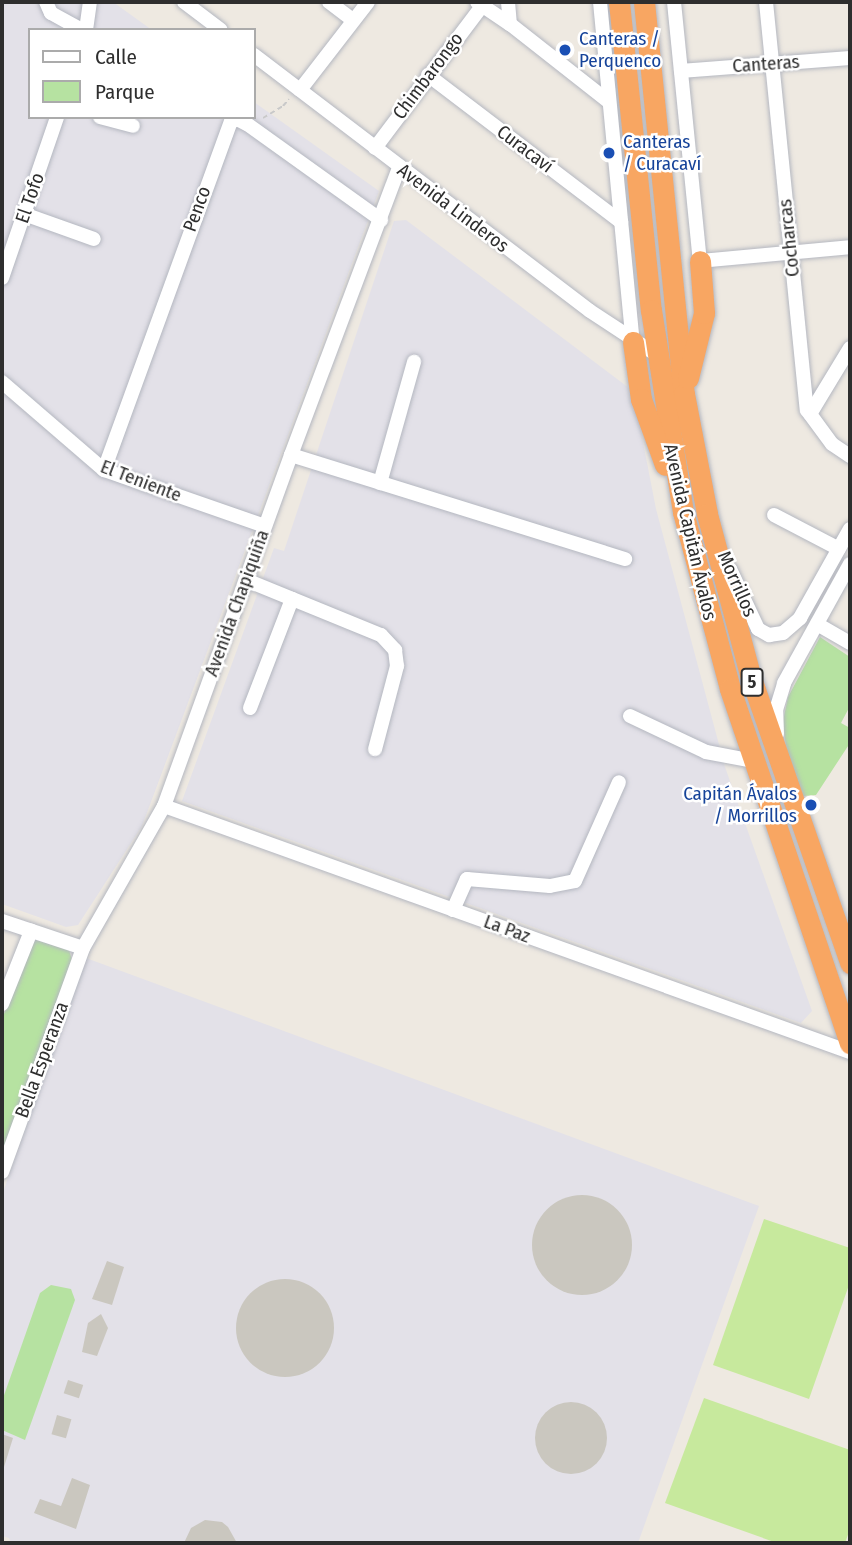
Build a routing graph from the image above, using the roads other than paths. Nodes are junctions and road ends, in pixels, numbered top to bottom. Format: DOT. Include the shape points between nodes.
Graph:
graph roads {
  1 [pos="46,2"];
  2 [pos="90,2"];
  3 [pos="184,2"];
  4 [pos="329,2"];
  5 [pos="368,2"];
  6 [pos="508,2"];
  7 [pos="600,2"];
  8 [pos="619,2"];
  9 [pos="644,2"];
  10 [pos="674,2"];
  11 [pos="766,2"];
  12 [pos="479,4"];
  13 [pos="353,20"];
  14 [pos="510,24"];
  15 [pos="80,28"];
  16 [pos="84,28"];
  17 [pos="217,28"];
  18 [pos="256,57"];
  19 [pos="850,58"];
  20 [pos="772,63"];
  21 [pos="681,71"];
  22 [pos="428,75"];
  23 [pos="298,89"];
  24 [pos="608,101"];
  25 [pos="56,119"];
  26 [pos="107,119"];
  27 [pos="133,126"];
  28 [pos="375,148"];
  29 [pos="399,167"];
  30 [pos="24,214"];
  31 [pos="381,220"];
  32 [pos="621,222"];
  33 [pos="94,239"];
  34 [pos="850,247"];
  35 [pos="790,251"];
  36 [pos="5,260"];
  37 [pos="700,261"];
  38 [pos="2,278"];
  39 [pos="633,342"];
  40 [pos="850,348"];
  41 [pos="656,355"];
  42 [pos="414,362"];
  43 [pos="2,382"];
  44 [pos="684,394"];
  45 [pos="810,414"];
  46 [pos="291,455"];
  47 [pos="850,456"];
  48 [pos="104,470"];
  49 [pos="380,483"];
  50 [pos="683,512"];
  51 [pos="707,514"];
  52 [pos="774,514"];
  53 [pos="265,526"];
  54 [pos="850,528"];
  55 [pos="839,549"];
  56 [pos="625,559"];
  57 [pos="850,567"];
  58 [pos="246,580"];
  59 [pos="292,598"];
  60 [pos="817,624"];
  61 [pos="850,643"];
  62 [pos="250,708"];
  63 [pos="630,716"];
  64 [pos="375,749"];
  65 [pos="754,761"];
  66 [pos="782,767"];
  67 [pos="619,782"];
  68 [pos="164,806"];
  69 [pos="453,910"];
  70 [pos="2,921"];
  71 [pos="31,931"];
  72 [pos="83,948"];
  73 [pos="850,963"];
  74 [pos="2,1004"];
  75 [pos="850,1043"];
  76 [pos="850,1052"];
  77 [pos="2,1172"];
  1 -- 15 [label="street" via="51,13"];
  2 -- 16 [label="street"];
  3 -- 17 [label="street"];
  4 -- 13 [label="street"];
  5 -- 13 [label="street"];
  6 -- 14 [label="street"];
  7 -- 24 [label="street"];
  8 -- 41 [label="highway, Avenida Capitán Ávalos / 5"];
  9 -- 44 [label="highway, Avenida Capitán Ávalos / 5"];
  10 -- 21 [label="street"];
  11 -- 20 [label="street, Cocharcas"];
  12 -- 14 [label="street"];
  12 -- 22 [label="street, Chimbarongo"];
  13 -- 23 [label="street"];
  14 -- 24 [label="street"];
  18 -- 23 [label="street, Avenida Linderos"];
  19 -- 20 [label="street, Canteras"];
  20 -- 21 [label="street, Canteras"];
  20 -- 35 [label="street, Cocharcas"];
  21 -- 37 [label="street"];
  22 -- 28 [label="street, Chimbarongo"];
  22 -- 32 [label="street, Curacaví"];
  23 -- 28 [label="street, Avenida Linderos"];
  24 -- 32 [label="street"];
  25 -- 30 [label="street, El Tofo"];
  26 -- 27 [label="street"];
  28 -- 29 [label="street, Avenida Linderos"];
  29 -- 31 [label="street, Avenida Chapiquiña"];
  29 -- 39 [label="street, Avenida Linderos"];
  30 -- 33 [label="street"];
  30 -- 36 [label="street, El Tofo"];
  31 -- 46 [label="street, Avenida Chapiquiña"];
  31 -- 48 [label="street, Penco" via="247,124 237,120 226,128"];
  32 -- 39 [label="street"];
  34 -- 35 [label="street"];
  35 -- 37 [label="street"];
  35 -- 45 [label="street, Cocharcas"];
  36 -- 38 [label="street, El Tofo"];
  37 -- 44 [label="highway" via="704,313"];
  39 -- 41 [label="street, Avenida Linderos"];
  39 -- 50 [label="highway" via="641,399"];
  40 -- 45 [label="street"];
  41 -- 44 [label="highway"];
  41 -- 50 [label="highway, Avenida Capitán Ávalos / 5"];
  42 -- 49 [label="street"];
  43 -- 48 [label="street, El Teniente"];
  44 -- 51 [label="highway, Avenida Capitán Ávalos / 5"];
  45 -- 47 [label="street, Cocharcas" via="832,444"];
  46 -- 49 [label="street"];
  46 -- 53 [label="street, Avenida Chapiquiña"];
  48 -- 53 [label="street, El Teniente"];
  49 -- 56 [label="street"];
  50 -- 65 [label="highway, Avenida Capitán Ávalos / 5" via="715,641"];
  51 -- 55 [label="street, Morrillos" via="753,621 769,635 783,634 796,624"];
  51 -- 66 [label="highway, Avenida Capitán Ávalos / 5" via="734,623"];
  52 -- 55 [label="street"];
  53 -- 58 [label="street, Avenida Chapiquiña"];
  54 -- 55 [label="street, Morrillos"];
  57 -- 60 [label="street"];
  58 -- 59 [label="street"];
  58 -- 68 [label="street, Avenida Chapiquiña"];
  59 -- 62 [label="street"];
  59 -- 64 [label="street" via="380,635 394,650 397,666"];
  60 -- 61 [label="street"];
  60 -- 66 [label="street" via="777,702"];
  63 -- 65 [label="street" via="706,752"];
  65 -- 75 [label="highway, Avenida Capitán Ávalos / 5"];
  66 -- 73 [label="highway, Avenida Capitán Ávalos / 5"];
  67 -- 69 [label="street" via="575,881 550,886 467,879"];
  68 -- 69 [label="street, La Paz"];
  68 -- 72 [label="street, Avenida Chapiquiña"];
  69 -- 76 [label="street, La Paz"];
  70 -- 71 [label="street"];
  71 -- 72 [label="street"];
  71 -- 74 [label="street"];
  72 -- 77 [label="street, Bella Esperanza"];
}
